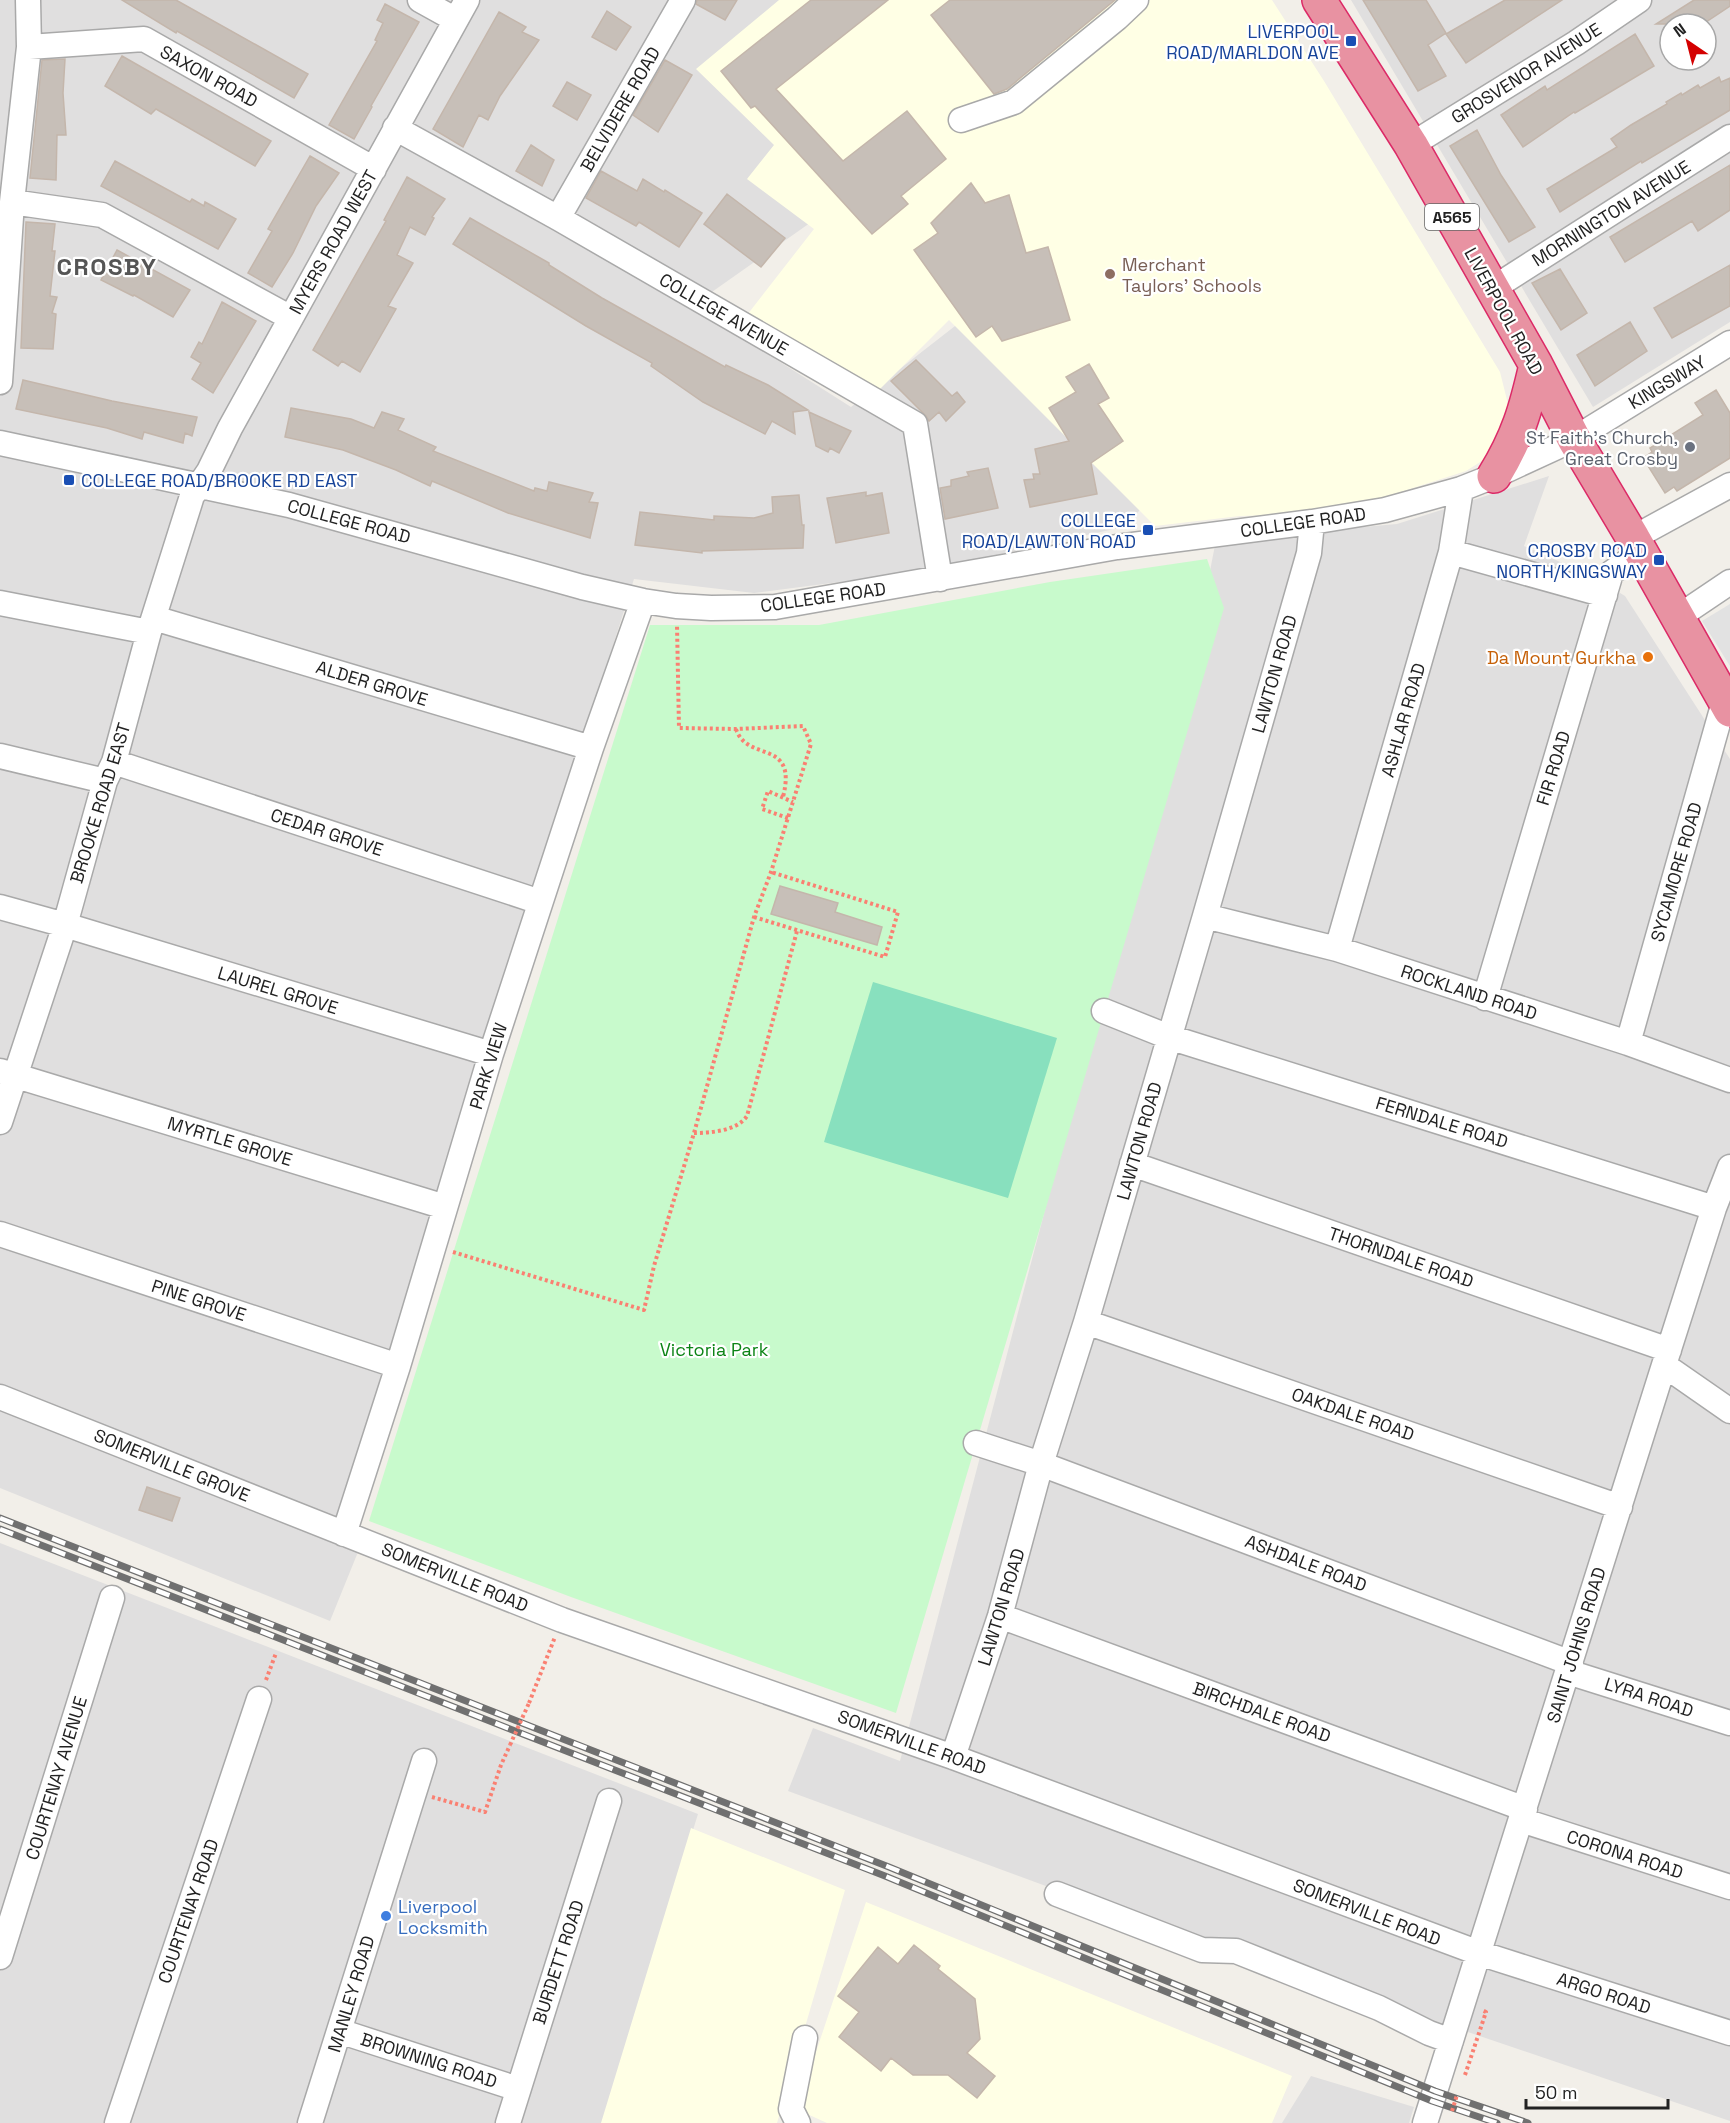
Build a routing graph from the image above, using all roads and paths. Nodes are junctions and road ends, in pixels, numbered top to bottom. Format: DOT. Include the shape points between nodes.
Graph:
graph roads {
  1 [pos="28,0"];
  2 [pos="420,0"];
  3 [pos="682,0"];
  4 [pos="1136,0"];
  5 [pos="1319,0"];
  6 [pos="1639,0"];
  7 [pos="461,10"];
  8 [pos="29,47"];
  9 [pos="961,120"];
  10 [pos="396,128"];
  11 [pos="1730,137"];
  12 [pos="1411,145"];
  13 [pos="374,169"];
  14 [pos="12,202"];
  15 [pos="558,218"];
  16 [pos="1492,289"];
  17 [pos="291,318"];
  18 [pos="1730,343"];
  19 [pos="1536,365"];
  20 [pos="0,382"];
  21 [pos="1574,439"];
  22 [pos="0,443"];
  23 [pos="1494,476"];
  24 [pos="199,484"];
  25 [pos="1730,484"];
  26 [pos="1461,489"];
  27 [pos="1312,522"];
  28 [pos="1637,545"];
  29 [pos="1450,552"];
  30 [pos="940,579"];
  31 [pos="1730,582"];
  32 [pos="1605,595"];
  33 [pos="643,601"];
  34 [pos="0,603"];
  35 [pos="676,606"];
  36 [pos="1678,617"];
  37 [pos="151,625"];
  38 [pos="1727,706"];
  39 [pos="736,729"];
  40 [pos="591,748"];
  41 [pos="0,756"];
  42 [pos="109,772"];
  43 [pos="783,797"];
  44 [pos="794,802"];
  45 [pos="788,818"];
  46 [pos="771,872"];
  47 [pos="540,902"];
  48 [pos="0,907"];
  49 [pos="1205,916"];
  50 [pos="754,917"];
  51 [pos="64,925"];
  52 [pos="797,931"];
  53 [pos="1337,949"];
  54 [pos="1485,998"];
  55 [pos="1104,1011"];
  56 [pos="1169,1037"];
  57 [pos="1628,1043"];
  58 [pos="491,1054"];
  59 [pos="7,1073"];
  60 [pos="1730,1080"];
  61 [pos="0,1122"];
  62 [pos="694,1133"];
  63 [pos="1132,1164"];
  64 [pos="1730,1167"];
  65 [pos="445,1207"];
  66 [pos="1714,1208"];
  67 [pos="0,1234"];
  68 [pos="434,1245"];
  69 [pos="1086,1322"];
  70 [pos="1666,1357"];
  71 [pos="398,1366"];
  72 [pos="0,1397"];
  73 [pos="1730,1411"];
  74 [pos="976,1443"];
  75 [pos="1041,1464"];
  76 [pos="1620,1507"];
  77 [pos="344,1533"];
  78 [pos="112,1598"];
  79 [pos="1000,1616"];
  80 [pos="562,1620"];
  81 [pos="276,1653"];
  82 [pos="1569,1667"];
  83 [pos="260,1699"];
  84 [pos="1730,1723"];
  85 [pos="953,1757"];
  86 [pos="424,1761"];
  87 [pos="414,1792"];
  88 [pos="609,1801"];
  89 [pos="1523,1815"];
  90 [pos="1730,1887"];
  91 [pos="1057,1894"];
  92 [pos="1479,1953"];
  93 [pos="0,1957"];
  94 [pos="1484,2016"];
  95 [pos="339,2031"];
  96 [pos="1730,2033"];
  97 [pos="805,2038"];
  98 [pos="1451,2041"];
  99 [pos="1464,2076"];
  100 [pos="1461,2085"];
  101 [pos="518,2089"];
  102 [pos="1452,2110"];
  103 [pos="117,2123"];
  104 [pos="310,2123"];
  105 [pos="508,2123"];
  106 [pos="798,2123"];
  107 [pos="1425,2123"];
  1 -- 8 [label="street"];
  2 -- 7 [label="street"];
  3 -- 15 [label="street, BELVIDERE ROAD"];
  4 -- 9 [label="street" via="1014,102"];
  5 -- 12 [label="highway, LIVERPOOL ROAD / A565"];
  6 -- 12 [label="street, GROSVENOR AVENUE"];
  7 -- 10 [label="street, MYERS ROAD WEST"];
  8 -- 13 [label="street, SAXON ROAD" via="144,39"];
  8 -- 14 [label="street"];
  10 -- 13 [label="street, MYERS ROAD WEST"];
  10 -- 15 [label="street, COLLEGE AVENUE"];
  11 -- 16 [label="street, MORNINGTON AVENUE"];
  12 -- 16 [label="highway, LIVERPOOL ROAD / A565"];
  13 -- 17 [label="street, MYERS ROAD WEST"];
  14 -- 17 [label="street" via="102,215"];
  14 -- 20 [label="street"];
  15 -- 30 [label="street, COLLEGE AVENUE" via="915,424"];
  16 -- 19 [label="highway, LIVERPOOL ROAD / A565"];
  17 -- 24 [label="street, MYERS ROAD WEST"];
  18 -- 21 [label="street, KINGSWAY"];
  19 -- 21 [label="highway, LIVERPOOL ROAD / A565"];
  19 -- 23 [label="highway" via="1515,438"];
  21 -- 23 [label="street, COLLEGE ROAD"];
  21 -- 28 [label="highway, A565"];
  22 -- 24 [label="street, COLLEGE ROAD"];
  23 -- 26 [label="street, COLLEGE ROAD"];
  24 -- 33 [label="street, COLLEGE ROAD" via="290,504"];
  24 -- 37 [label="street, BROOKE ROAD EAST"];
  25 -- 28 [label="street, FIR ROAD"];
  26 -- 27 [label="street, COLLEGE ROAD" via="1385,510"];
  26 -- 29 [label="street, ASHLAR ROAD"];
  27 -- 30 [label="street, COLLEGE ROAD" via="1117,547"];
  27 -- 49 [label="street, LAWTON ROAD" via="1309,553"];
  28 -- 32 [label="street, FIR ROAD" via="1611,573"];
  28 -- 36 [label="highway, A565"];
  29 -- 32 [label="street"];
  29 -- 53 [label="street, ASHLAR ROAD"];
  30 -- 35 [label="street, COLLEGE ROAD" via="776,607"];
  31 -- 36 [label="street"];
  32 -- 54 [label="street, FIR ROAD"];
  33 -- 35 [label="street, COLLEGE ROAD"];
  33 -- 40 [label="street, PARK VIEW"];
  34 -- 37 [label="street, ALDER GROVE"];
  35 -- 39 [label="path" via="680,728"];
  36 -- 38 [label="highway, A565"];
  37 -- 40 [label="street, ALDER GROVE"];
  37 -- 42 [label="street, BROOKE ROAD EAST"];
  38 -- 57 [label="street, SYCAMORE ROAD"];
  39 -- 43 [label="path" via="748,745 777,757 785,769"];
  39 -- 44 [label="path" via="803,726 811,744"];
  40 -- 47 [label="street, PARK VIEW"];
  41 -- 42 [label="street, CEDAR GROVE"];
  42 -- 47 [label="street, CEDAR GROVE"];
  42 -- 51 [label="street, BROOKE ROAD EAST"];
  43 -- 44 [label="path"];
  43 -- 45 [label="path" via="768,791 762,809"];
  44 -- 45 [label="path"];
  45 -- 46 [label="path"];
  46 -- 50 [label="path"];
  46 -- 52 [label="path" via="898,912 885,957"];
  47 -- 58 [label="street, PARK VIEW"];
  48 -- 51 [label="street, LAUREL GROVE"];
  49 -- 53 [label="street, ROCKLAND ROAD"];
  49 -- 56 [label="street, LAWTON ROAD"];
  50 -- 52 [label="path"];
  50 -- 62 [label="path"];
  51 -- 58 [label="street, LAUREL GROVE"];
  51 -- 59 [label="street, BROOKE ROAD EAST"];
  52 -- 62 [label="path" via="747,1116 735,1126"];
  53 -- 54 [label="street, ROCKLAND ROAD"];
  54 -- 57 [label="street, ROCKLAND ROAD"];
  55 -- 56 [label="street, FERNDALE ROAD"];
  56 -- 63 [label="street, LAWTON ROAD"];
  56 -- 66 [label="street, FERNDALE ROAD"];
  57 -- 60 [label="street, ROCKLAND ROAD"];
  58 -- 65 [label="street, PARK VIEW"];
  59 -- 61 [label="street, BROOKE ROAD EAST"];
  59 -- 65 [label="street, MYRTLE GROVE"];
  62 -- 68 [label="path" via="644,1310"];
  63 -- 69 [label="street, LAWTON ROAD"];
  63 -- 70 [label="street, THORNDALE ROAD"];
  64 -- 66 [label="street, SAINT JOHNS ROAD"];
  65 -- 68 [label="street, PARK VIEW"];
  66 -- 70 [label="street, SAINT JOHNS ROAD"];
  67 -- 71 [label="street, PINE GROVE"];
  68 -- 71 [label="street, PARK VIEW"];
  69 -- 75 [label="street, LAWTON ROAD"];
  69 -- 76 [label="street, OAKDALE ROAD"];
  70 -- 73 [label="street, THORNDALE ROAD"];
  70 -- 76 [label="street, SAINT JOHNS ROAD"];
  71 -- 77 [label="street, PARK VIEW"];
  72 -- 77 [label="street, SOMERVILLE GROVE"];
  74 -- 75 [label="street, ASHDALE ROAD"];
  75 -- 79 [label="street, LAWTON ROAD"];
  75 -- 82 [label="street, ASHDALE ROAD"];
  76 -- 82 [label="street, SAINT JOHNS ROAD"];
  77 -- 80 [label="street, SOMERVILLE ROAD"];
  78 -- 93 [label="street, COURTENAY AVENUE"];
  79 -- 85 [label="street, LAWTON ROAD"];
  79 -- 89 [label="street, BIRCHDALE ROAD"];
  80 -- 85 [label="street, SOMERVILLE ROAD"];
  80 -- 87 [label="path, bridge" via="485,1812"];
  81 -- 83 [label="path"];
  82 -- 84 [label="street, LYRA ROAD"];
  82 -- 89 [label="street, SAINT JOHNS ROAD"];
  83 -- 103 [label="street, COURTENAY ROAD"];
  85 -- 92 [label="street, SOMERVILLE ROAD"];
  86 -- 87 [label="street, MANLEY ROAD"];
  87 -- 95 [label="street, MANLEY ROAD"];
  88 -- 101 [label="street, BURDETT ROAD"];
  89 -- 90 [label="street, CORONA ROAD"];
  89 -- 92 [label="street, SAINT JOHNS ROAD"];
  91 -- 98 [label="street" via="1202,1950 1236,1952"];
  92 -- 96 [label="street, ARGO ROAD"];
  92 -- 98 [label="street, SAINT JOHNS ROAD"];
  94 -- 99 [label="path"];
  95 -- 101 [label="street, BROWNING ROAD"];
  95 -- 104 [label="street, MANLEY ROAD"];
  97 -- 106 [label="street" via="791,2109"];
  98 -- 107 [label="street, SAINT JOHNS ROAD"];
  100 -- 102 [label="path, bridge"];
  101 -- 105 [label="street, BURDETT ROAD"];
}
